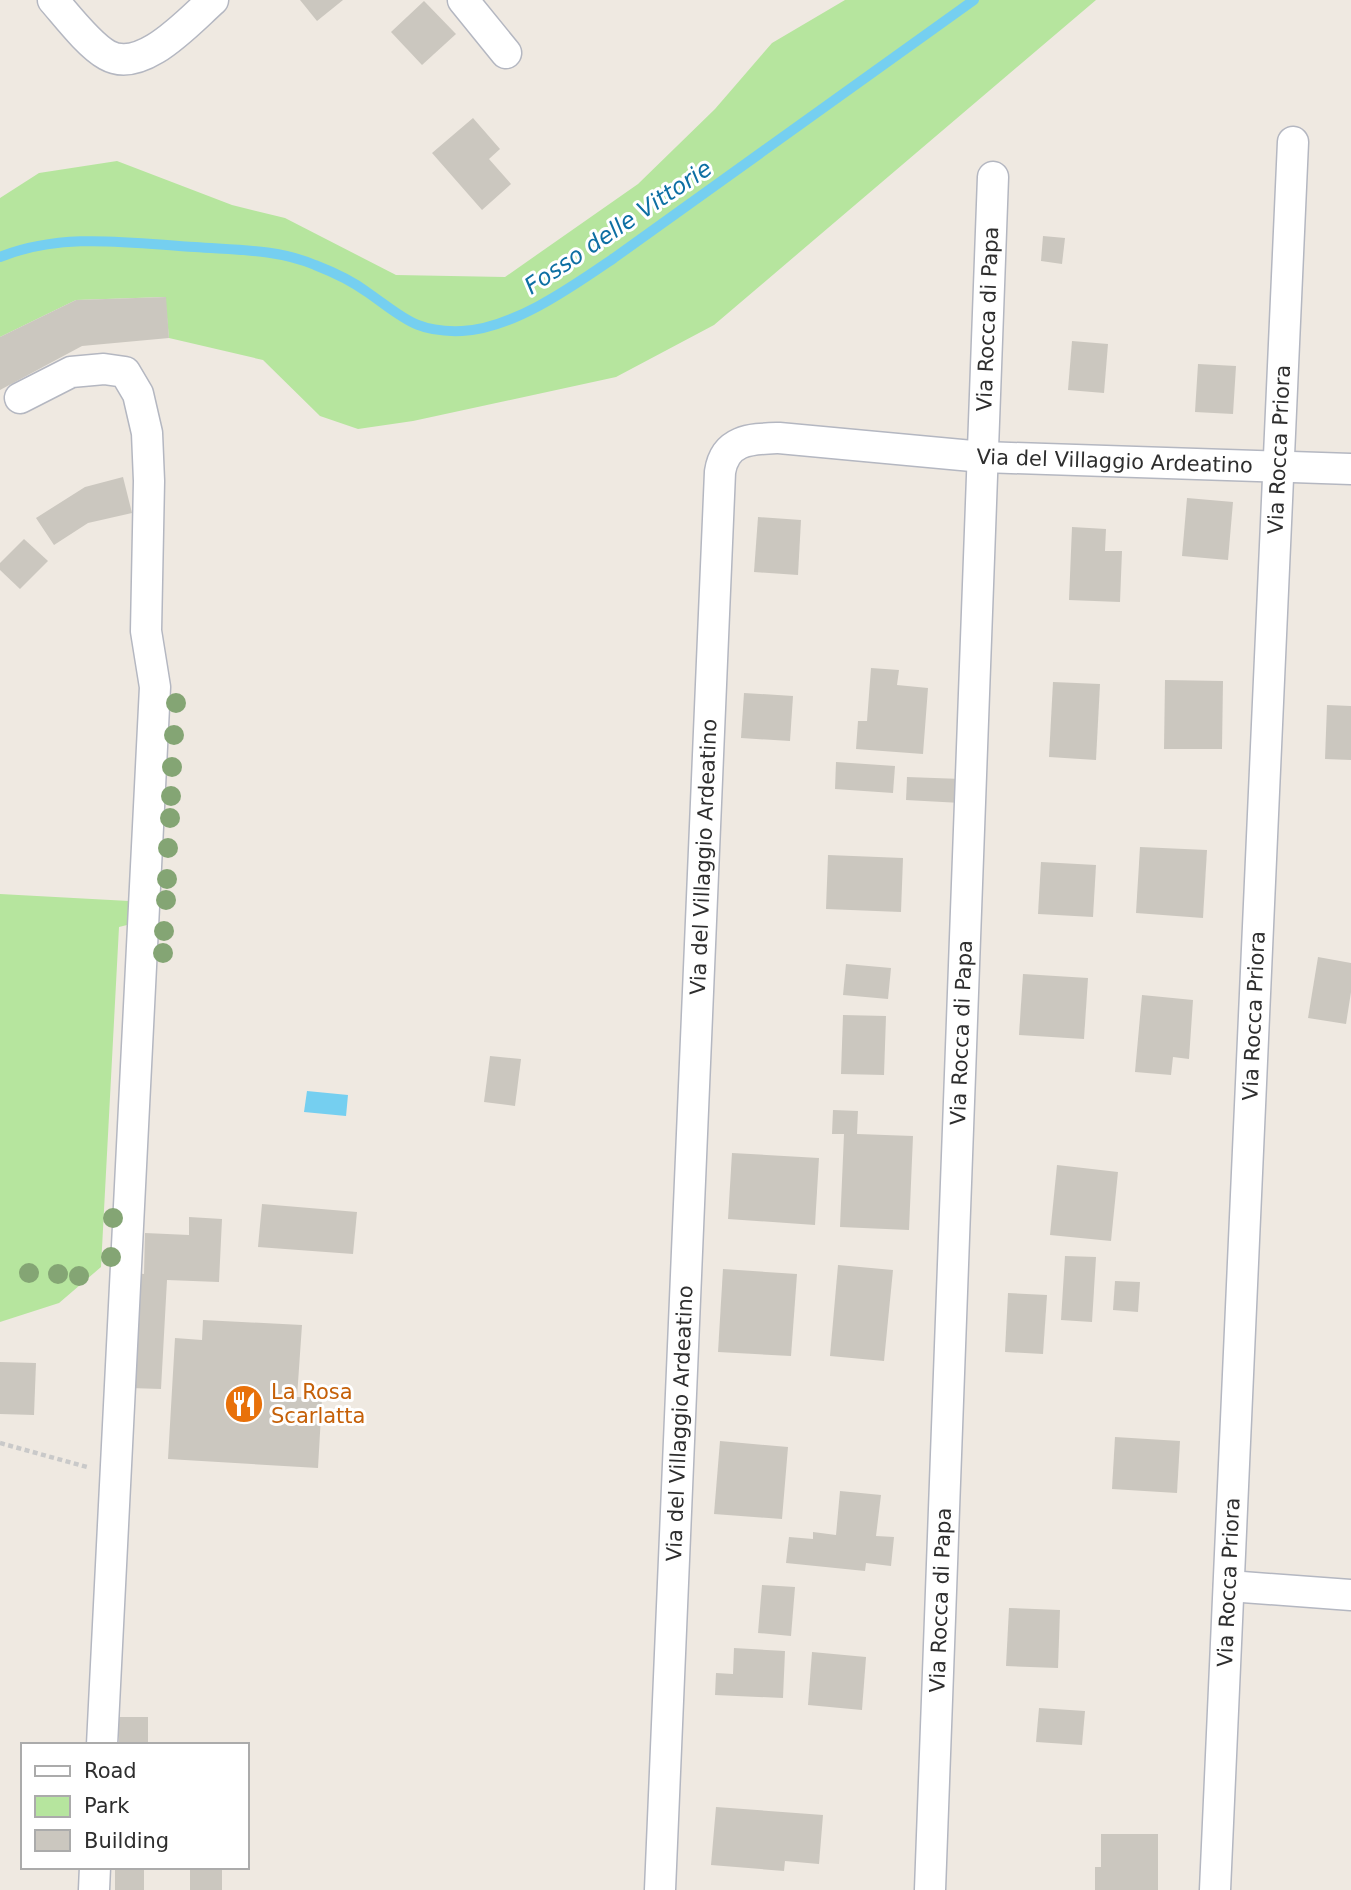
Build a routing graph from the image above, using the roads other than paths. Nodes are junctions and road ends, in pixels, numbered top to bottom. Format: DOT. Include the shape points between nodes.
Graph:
graph roads {
  1 [pos="53,0"];
  2 [pos="214,0"];
  3 [pos="463,0"];
  4 [pos="506,52"];
  5 [pos="1293,142"];
  6 [pos="993,177"];
  7 [pos="20,398"];
  8 [pos="983,457"];
  9 [pos="1279,467"];
  10 [pos="1351,469"];
  11 [pos="1229,1586"];
  12 [pos="1351,1595"];
  13 [pos="102,1743"];
  14 [pos="95,1869"];
  15 [pos="94,1890"];
  16 [pos="660,1890"];
  17 [pos="930,1890"];
  18 [pos="1215,1890"];
  1 -- 2 [label="street" via="106,54 126,60 161,45"];
  3 -- 4 [label="street"];
  5 -- 9 [label="street, Via Rocca Priora"];
  6 -- 8 [label="street, Via Rocca di Papa"];
  7 -- 13 [label="street" via="71,372 125,372 138,394 148,433 146,631 155,687"];
  8 -- 9 [label="street, Via del Villaggio Ardeatino"];
  8 -- 16 [label="street, Via del Villaggio Ardeatino" via="779,438 737,444 722,462"];
  8 -- 17 [label="street, Via Rocca di Papa"];
  9 -- 10 [label="street, Via del Villaggio Ardeatino"];
  9 -- 11 [label="street, Via Rocca Priora"];
  11 -- 12 [label="street"];
  11 -- 18 [label="street, Via Rocca Priora"];
  14 -- 15 [label="street"];
}
